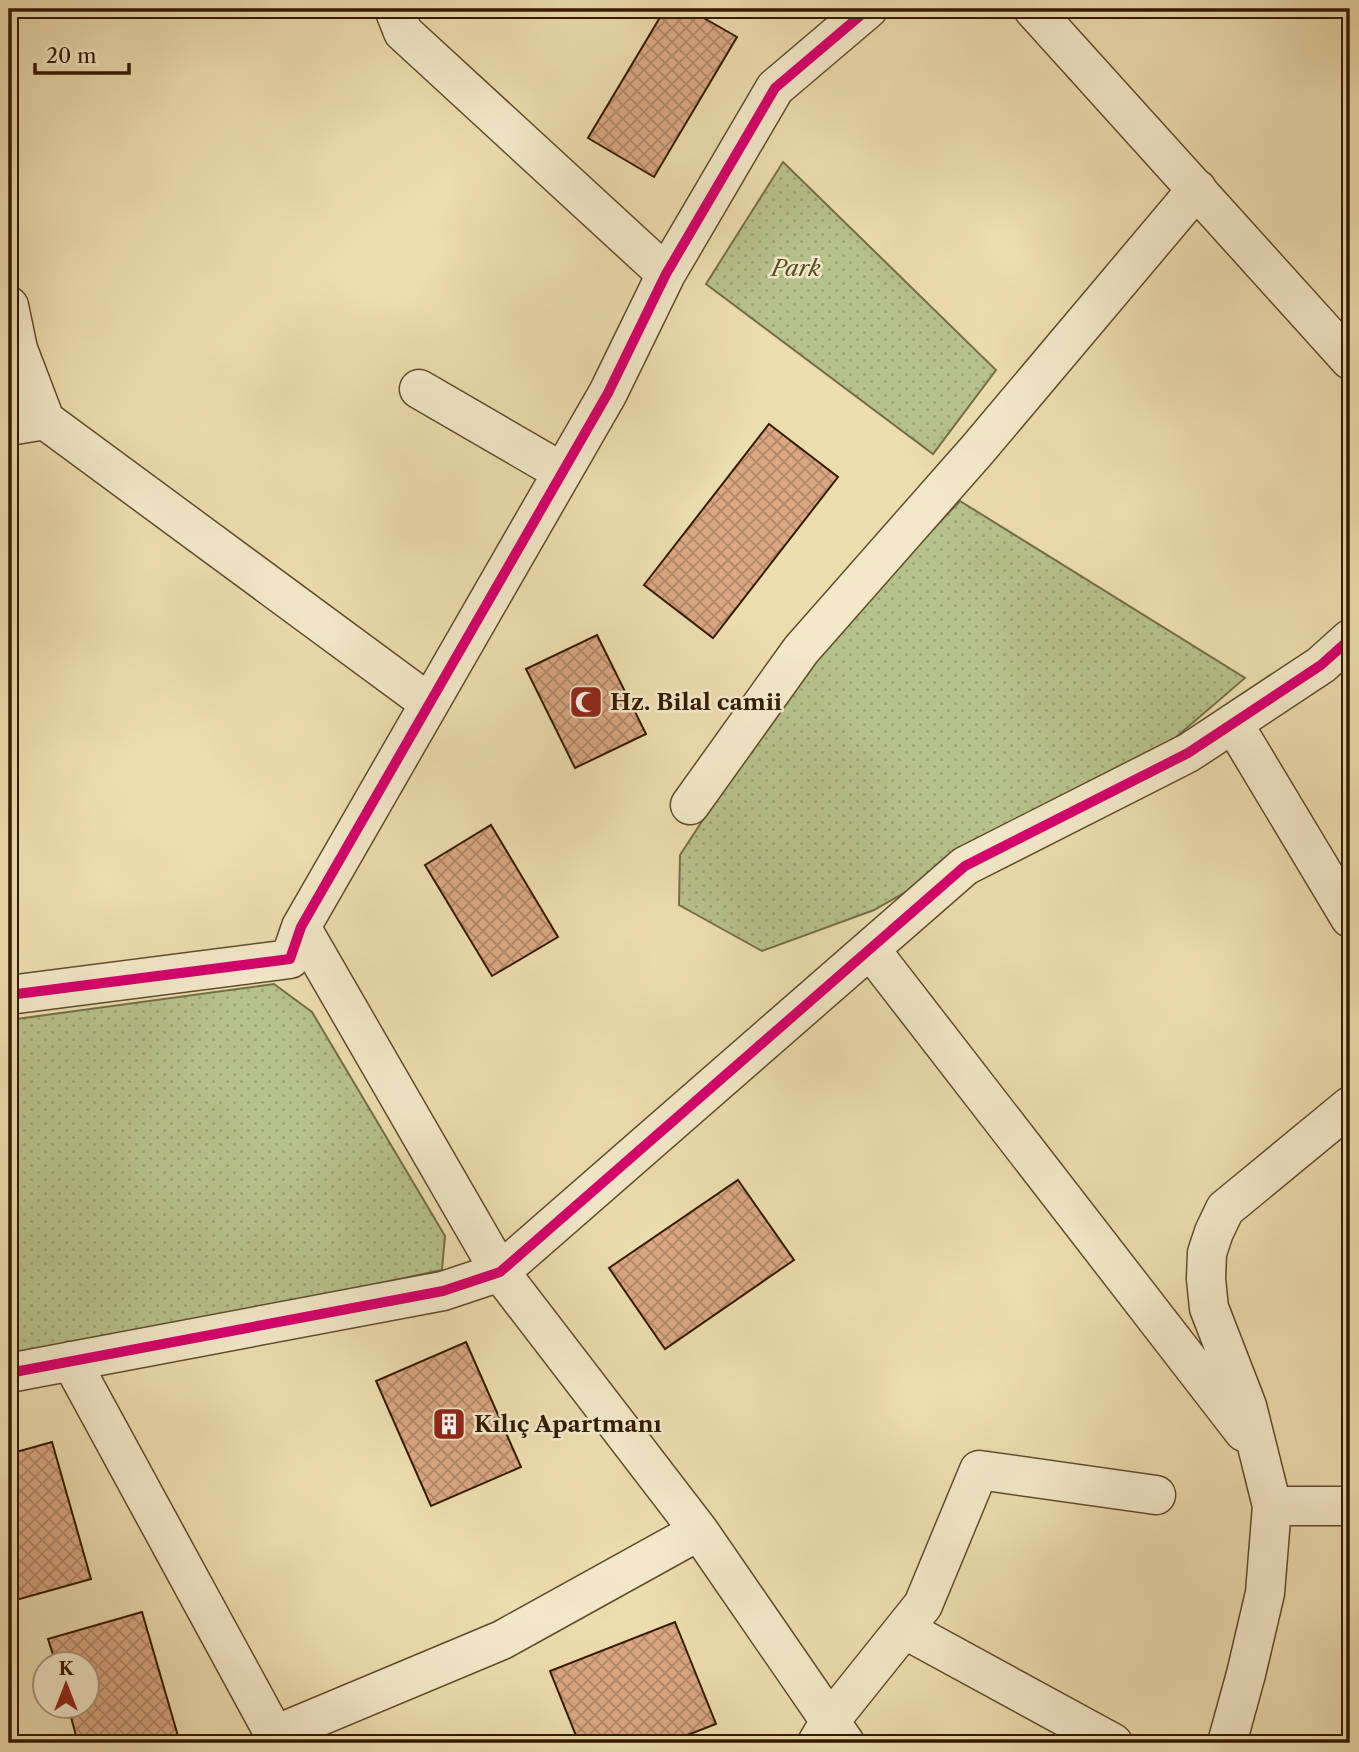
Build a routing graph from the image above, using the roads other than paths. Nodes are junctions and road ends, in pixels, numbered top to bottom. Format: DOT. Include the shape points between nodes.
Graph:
graph roads {
  1 [pos="394,9"];
  2 [pos="868,9"];
  3 [pos="1032,9"];
  4 [pos="1197,189"];
  5 [pos="666,274"];
  6 [pos="9,306"];
  7 [pos="1350,360"];
  8 [pos="419,389"];
  9 [pos="46,420"];
  10 [pos="9,426"];
  11 [pos="562,472"];
  12 [pos="1350,639"];
  13 [pos="429,703"];
  14 [pos="1233,723"];
  15 [pos="690,805"];
  16 [pos="1350,918"];
  17 [pos="301,927"];
  18 [pos="870,949"];
  19 [pos="9,995"];
  20 [pos="1350,1106"];
  21 [pos="500,1272"];
  22 [pos="71,1361"];
  23 [pos="9,1373"];
  24 [pos="1257,1450"];
  25 [pos="1156,1495"];
  26 [pos="1272,1506"];
  27 [pos="1350,1506"];
  28 [pos="699,1531"];
  29 [pos="904,1629"];
  30 [pos="830,1736"];
  31 [pos="277,1739"];
  32 [pos="1112,1743"];
  33 [pos="1227,1743"];
  1 -- 5 [label="street" via="403,32"];
  2 -- 5 [label="street" via="775,88"];
  3 -- 4 [label="street"];
  4 -- 7 [label="street"];
  4 -- 15 [label="street" via="978,449 800,650"];
  5 -- 11 [label="street" via="608,393"];
  6 -- 9 [label="street" via="18,349"];
  8 -- 11 [label="street"];
  9 -- 10 [label="street"];
  9 -- 13 [label="street"];
  11 -- 13 [label="street"];
  12 -- 14 [label="street" via="1321,665"];
  13 -- 17 [label="street"];
  14 -- 16 [label="street"];
  14 -- 18 [label="street" via="1188,753 965,866"];
  17 -- 19 [label="street" via="290,959"];
  17 -- 21 [label="street"];
  18 -- 21 [label="street"];
  18 -- 24 [label="street"];
  20 -- 24 [label="street" via="1225,1209 1207,1253 1209,1308 1247,1406"];
  21 -- 22 [label="street" via="443,1292"];
  21 -- 28 [label="street"];
  22 -- 23 [label="street"];
  22 -- 31 [label="street"];
  24 -- 26 [label="street"];
  25 -- 29 [label="street" via="979,1470 923,1605"];
  26 -- 27 [label="street"];
  26 -- 33 [label="street" via="1265,1593"];
  28 -- 30 [label="street"];
  28 -- 31 [label="street" via="502,1640"];
  29 -- 30 [label="street"];
  29 -- 32 [label="street"];
}
